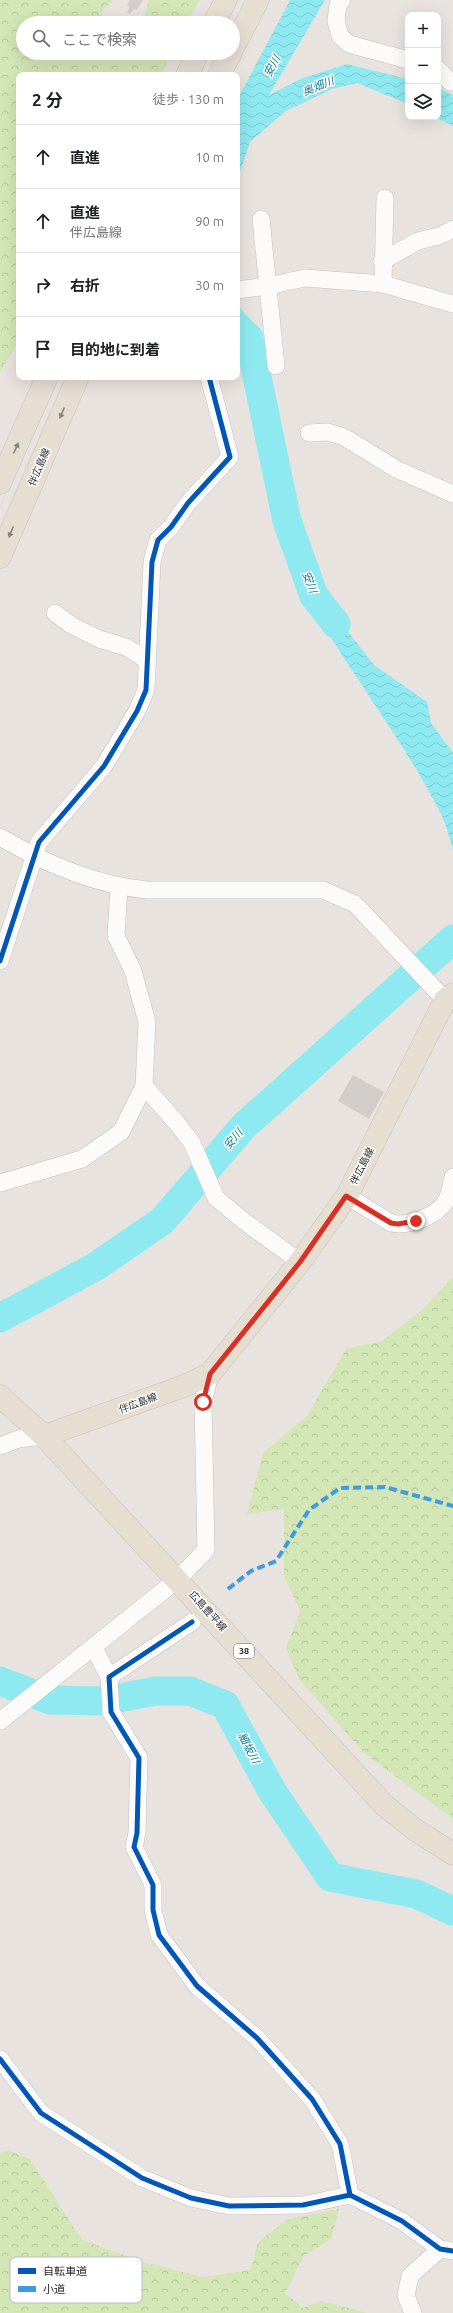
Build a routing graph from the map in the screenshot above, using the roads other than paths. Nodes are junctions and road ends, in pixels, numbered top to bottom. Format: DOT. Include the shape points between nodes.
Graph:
graph roads {
  1 [pos="226,0"];
  2 [pos="258,0"];
  3 [pos="342,0"];
  4 [pos="218,16"];
  5 [pos="240,35"];
  6 [pos="405,59"];
  7 [pos="194,60"];
  8 [pos="227,60"];
  9 [pos="188,72"];
  10 [pos="221,72"];
  11 [pos="441,72"];
  12 [pos="450,82"];
  13 [pos="385,198"];
  14 [pos="261,219"];
  15 [pos="453,228"];
  16 [pos="382,261"];
  17 [pos="383,284"];
  18 [pos="264,287"];
  19 [pos="240,290"];
  20 [pos="453,304"];
  21 [pos="276,366"];
  22 [pos="46,380"];
  23 [pos="77,380"];
  24 [pos="210,380"];
  25 [pos="308,433"];
  26 [pos="0,484"];
  27 [pos="453,494"];
  28 [pos="0,557"];
  29 [pos="55,613"];
  30 [pos="147,660"];
  31 [pos="0,837"];
  32 [pos="33,856"];
  33 [pos="119,887"];
  34 [pos="0,960"];
  35 [pos="445,995"];
  36 [pos="144,1086"];
  37 [pos="453,1177"];
  38 [pos="0,1183"];
  39 [pos="346,1196"];
  40 [pos="300,1262"];
  41 [pos="210,1374"];
  42 [pos="0,1396"];
  43 [pos="44,1436"];
  44 [pos="0,1446"];
  45 [pos="178,1579"];
  46 [pos="192,1622"];
  47 [pos="94,1648"];
  48 [pos="109,1682"];
  49 [pos="0,1721"];
  50 [pos="453,1854"];
  51 [pos="0,2059"];
  52 [pos="350,2195"];
  53 [pos="446,2250"];
  54 [pos="413,2313"];
  1 -- 4 [label="main road"];
  2 -- 5 [label="main road"];
  3 -- 6 [label="street" via="338,5 336,21 340,36 349,44"];
  7 -- 9 [label="main road"];
  8 -- 10 [label="main road"];
  11 -- 12 [label="street"];
  13 -- 16 [label="street"];
  14 -- 18 [label="street"];
  15 -- 16 [label="street" via="439,236 418,241"];
  16 -- 17 [label="street"];
  17 -- 18 [label="street" via="305,278"];
  17 -- 20 [label="street"];
  18 -- 19 [label="street"];
  18 -- 21 [label="street"];
  26 -- 22 [label="main road, one-way"];
  23 -- 28 [label="main road, 伴広島線, one-way"];
  24 -- 30 [label="street" via="230,457 158,540 152,562"];
  25 -- 27 [label="street" via="328,432 344,437 396,469"];
  29 -- 30 [label="street" via="71,625 99,639 126,646"];
  30 -- 32 [label="street" via="146,690 137,711 104,766 39,842"];
  31 -- 32 [label="street"];
  32 -- 33 [label="street"];
  32 -- 34 [label="street"];
  33 -- 35 [label="street" via="147,890 323,890 355,904"];
  33 -- 36 [label="street" via="116,936 133,970 147,1022"];
  35 -- 39 [label="main road, 伴広島線"];
  36 -- 38 [label="street" via="121,1132 82,1159"];
  36 -- 40 [label="street" via="192,1142 216,1198"];
  37 -- 39 [label="street" via="447,1200 441,1209 416,1221 391,1223"];
  39 -- 40 [label="main road, 伴広島線"];
  40 -- 41 [label="main road, 伴広島線"];
  41 -- 43 [label="main road, 伴広島線" via="184,1386"];
  41 -- 45 [label="street" via="203,1402 206,1550"];
  42 -- 43 [label="main road, 広島豊平線 / 38"];
  43 -- 44 [label="street" via="18,1439"];
  43 -- 45 [label="main road, 広島豊平線 / 38"];
  45 -- 47 [label="street"];
  45 -- 50 [label="main road, 広島豊平線 / 38" via="385,1806 414,1829"];
  46 -- 48 [label="street"];
  47 -- 48 [label="street"];
  47 -- 49 [label="street"];
  48 -- 52 [label="street" via="111,1712 138,1758 137,1833 134,1847 153,1885 153,1910 158,1935 197,1986 258,2038 312,2099 340,2144"];
  51 -- 52 [label="street" via="41,2113 142,2178 191,2198 229,2206 303,2205"];
  52 -- 53 [label="street" via="402,2220"];
  53 -- 54 [label="street" via="410,2276 406,2296"];
}
